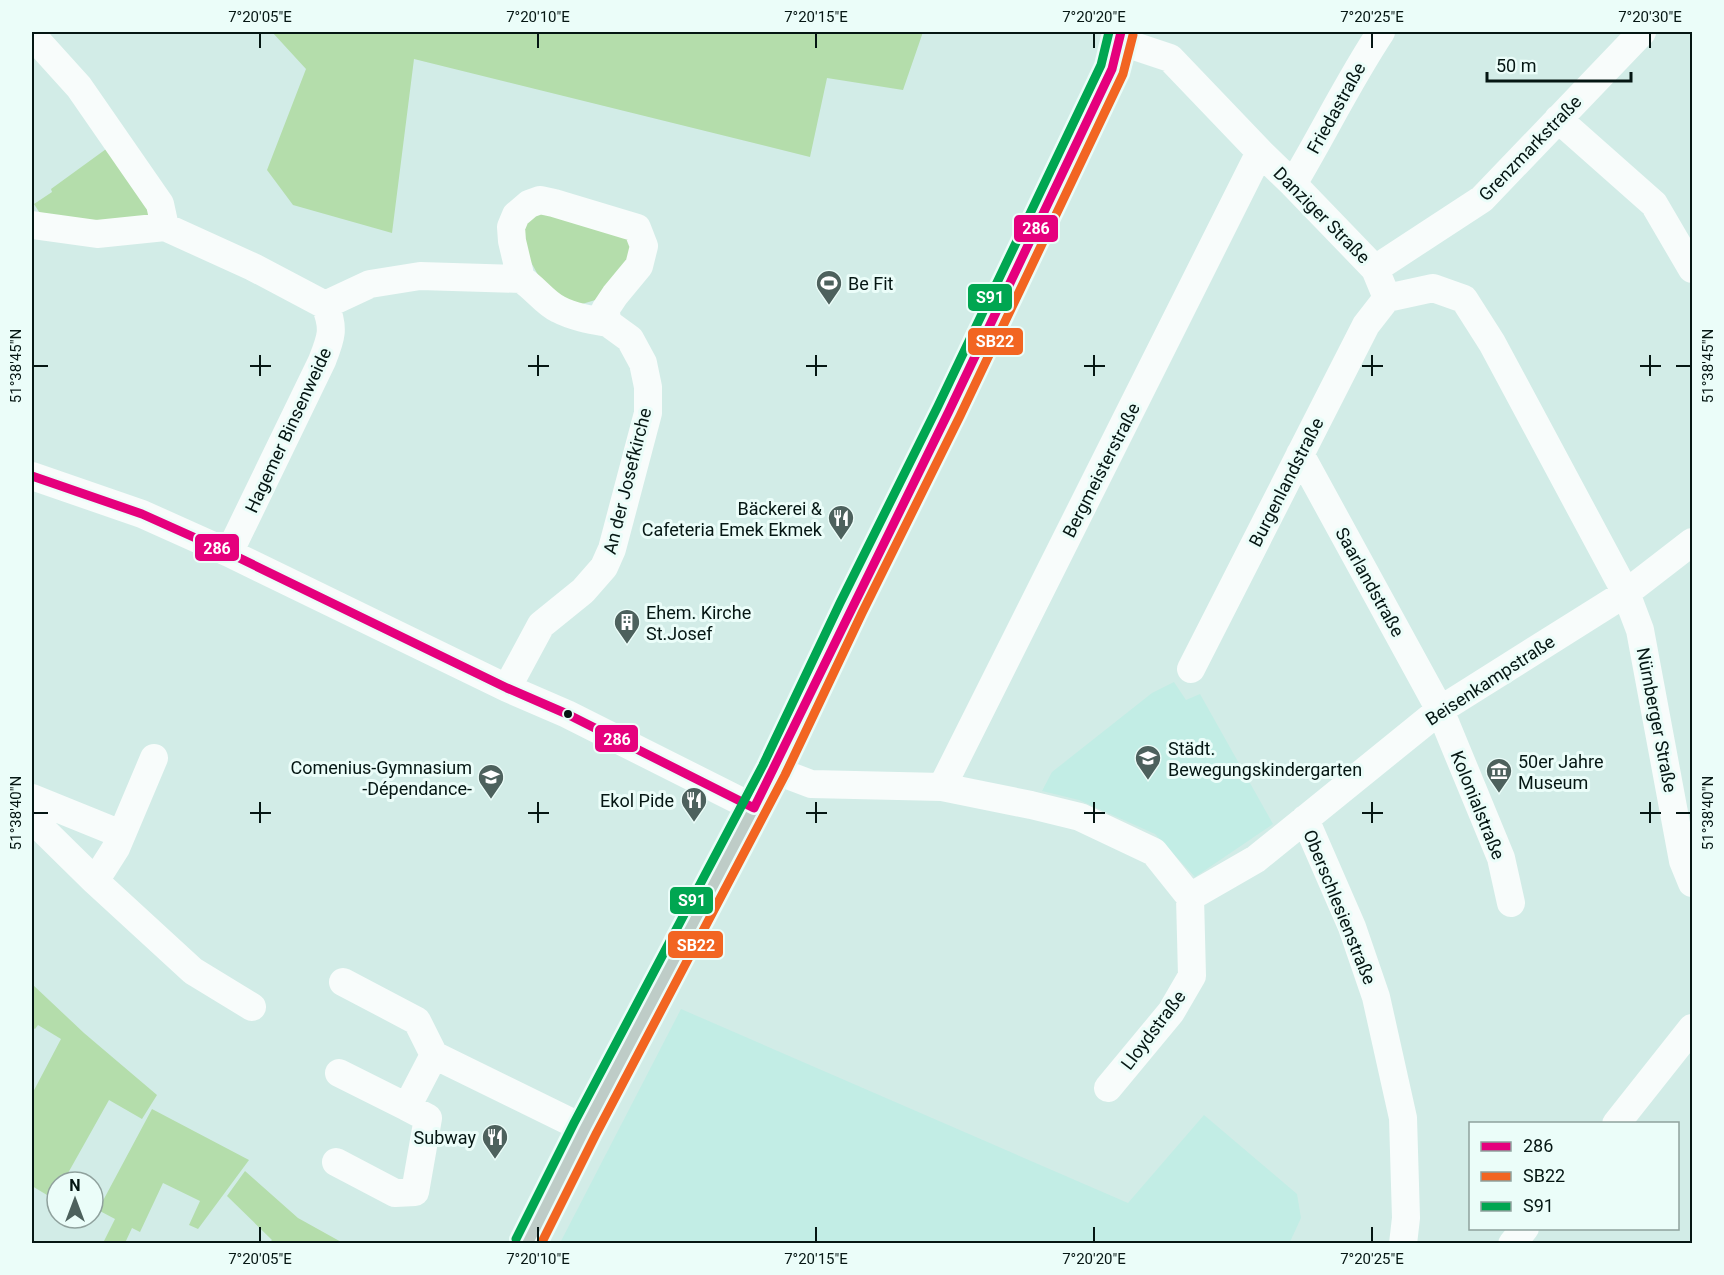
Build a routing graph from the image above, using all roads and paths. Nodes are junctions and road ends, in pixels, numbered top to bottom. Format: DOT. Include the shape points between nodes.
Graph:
graph roads {
  1 [pos="1381,32"];
  2 [pos="1642,32"];
  3 [pos="32,35"];
  4 [pos="1120,36"];
  5 [pos="1558,119"];
  6 [pos="1260,152"];
  7 [pos="1293,184"];
  8 [pos="32,225"];
  9 [pos="165,227"];
  10 [pos="1691,263"];
  11 [pos="1375,269"];
  12 [pos="521,279"];
  13 [pos="1387,298"];
  14 [pos="325,305"];
  15 [pos="608,323"];
  16 [pos="1300,454"];
  17 [pos="32,476"];
  18 [pos="1692,542"];
  19 [pos="229,553"];
  20 [pos="1626,593"];
  21 [pos="1191,669"];
  22 [pos="507,688"];
  23 [pos="1440,710"];
  24 [pos="154,758"];
  25 [pos="774,770"];
  26 [pos="942,787"];
  27 [pos="32,798"];
  28 [pos="754,808"];
  29 [pos="32,819"];
  30 [pos="1305,819"];
  31 [pos="121,836"];
  32 [pos="95,881"];
  33 [pos="1692,883"];
  34 [pos="1190,897"];
  35 [pos="1511,903"];
  36 [pos="343,982"];
  37 [pos="252,1007"];
  38 [pos="1692,1028"];
  39 [pos="434,1055"];
  40 [pos="339,1073"];
  41 [pos="1108,1088"];
  42 [pos="407,1107"];
  43 [pos="1618,1122"];
  44 [pos="585,1129"];
  45 [pos="336,1162"];
  46 [pos="1524,1230"];
  47 [pos="527,1244"];
  48 [pos="1403,1244"];
  49 [pos="1512,1244"];
  1 -- 7 [label="street, Friedastraße"];
  2 -- 5 [label="street, Grenzmarkstraße"];
  3 -- 9 [label="street" via="79,87 160,204"];
  4 -- 6 [label="street, Danziger Straße" via="1170,58"];
  4 -- 25 [label="main road" via="1112,69"];
  5 -- 10 [label="street" via="1654,204"];
  5 -- 11 [label="street, Grenzmarkstraße" via="1482,199"];
  6 -- 7 [label="street, Danziger Straße"];
  6 -- 26 [label="street, Bergmeisterstraße"];
  7 -- 11 [label="street, Danziger Straße"];
  8 -- 9 [label="street" via="97,234"];
  9 -- 14 [label="street"];
  11 -- 13 [label="street, Danziger Straße"];
  12 -- 14 [label="street" via="420,276 370,284"];
  12 -- 15 [label="street, An der Josefkirche" via="556,309"];
  12 -- 15 [label="street" via="511,227 516,215 529,204 540,200 554,203 637,228 644,246 639,266 605,310"];
  13 -- 16 [label="street, Burgenlandstraße" via="1366,325"];
  13 -- 20 [label="street" via="1433,288 1464,298"];
  14 -- 19 [label="street, Hagemer Binsenweide" via="332,336"];
  15 -- 22 [label="street, An der Josefkirche" via="630,339 644,363 648,387 648,413 612,549 604,567 583,591 541,625"];
  16 -- 21 [label="street, Burgenlandstraße"];
  16 -- 23 [label="street, Saarlandstraße"];
  17 -- 19 [label="street" via="142,514"];
  18 -- 20 [label="street, Beisenkampstraße"];
  19 -- 22 [label="street"];
  20 -- 23 [label="street, Beisenkampstraße"];
  20 -- 33 [label="street, Nürnberger Straße" via="1640,630 1683,861"];
  22 -- 28 [label="street"];
  23 -- 30 [label="street, Beisenkampstraße"];
  23 -- 35 [label="street, Kolonialstraße" via="1501,858"];
  24 -- 31 [label="street"];
  25 -- 26 [label="street" via="811,784"];
  25 -- 28 [label="main road"];
  26 -- 34 [label="street" via="1080,818 1154,852"];
  27 -- 31 [label="street"];
  28 -- 44 [label="main road"];
  29 -- 32 [label="street"];
  30 -- 34 [label="street, Beisenkampstraße" via="1256,859"];
  30 -- 48 [label="street, Oberschlesienstraße" via="1353,927 1379,1008 1403,1118"];
  31 -- 32 [label="street"];
  32 -- 37 [label="street" via="193,971"];
  34 -- 41 [label="street, Lloydstraße" via="1192,976 1171,1012"];
  36 -- 39 [label="street" via="417,1020"];
  38 -- 43 [label="street"];
  39 -- 42 [label="street"];
  39 -- 44 [label="street"];
  40 -- 42 [label="street"];
  42 -- 45 [label="street" via="428,1118 415,1192 395,1193"];
  44 -- 47 [label="main road"];
  46 -- 49 [label="street"];
}
